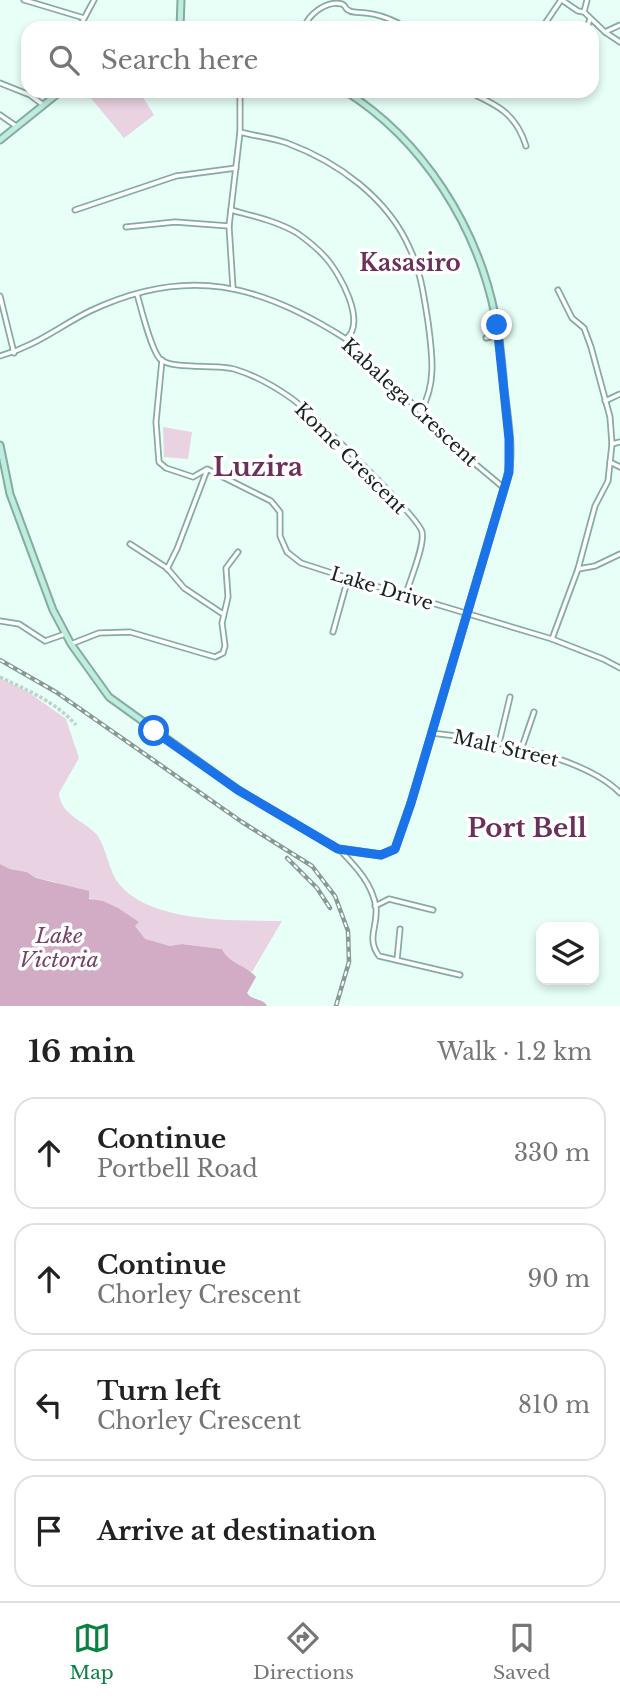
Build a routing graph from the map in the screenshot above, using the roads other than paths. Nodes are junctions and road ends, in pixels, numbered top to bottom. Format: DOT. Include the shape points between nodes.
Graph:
graph roads {
  1 [pos="24,0"];
  2 [pos="94,0"];
  3 [pos="181,0"];
  4 [pos="322,0"];
  5 [pos="562,0"];
  6 [pos="587,0"];
  7 [pos="321,6"];
  8 [pos="584,12"];
  9 [pos="84,18"];
  10 [pos="590,19"];
  11 [pos="82,21"];
  12 [pos="180,21"];
  13 [pos="308,21"];
  14 [pos="394,21"];
  15 [pos="547,21"];
  16 [pos="592,21"];
  17 [pos="620,25"];
  18 [pos="599,26"];
  19 [pos="606,32"];
  20 [pos="620,41"];
  21 [pos="0,83"];
  22 [pos="21,91"];
  23 [pos="35,98"];
  24 [pos="50,98"];
  25 [pos="240,98"];
  26 [pos="355,98"];
  27 [pos="483,98"];
  28 [pos="42,104"];
  29 [pos="0,115"];
  30 [pos="16,126"];
  31 [pos="240,132"];
  32 [pos="0,141"];
  33 [pos="526,146"];
  34 [pos="236,167"];
  35 [pos="230,210"];
  36 [pos="75,211"];
  37 [pos="229,226"];
  38 [pos="125,227"];
  39 [pos="233,288"];
  40 [pos="558,290"];
  41 [pos="137,294"];
  42 [pos="0,296"];
  43 [pos="499,335"];
  44 [pos="486,338"];
  45 [pos="346,339"];
  46 [pos="13,353"];
  47 [pos="0,356"];
  48 [pos="162,360"];
  49 [pos="620,394"];
  50 [pos="605,401"];
  51 [pos="421,411"];
  52 [pos="620,442"];
  53 [pos="612,444"];
  54 [pos="0,445"];
  55 [pos="610,462"];
  56 [pos="620,467"];
  57 [pos="207,469"];
  58 [pos="504,488"];
  59 [pos="130,544"];
  60 [pos="238,552"];
  61 [pos="620,554"];
  62 [pos="167,569"];
  63 [pos="578,569"];
  64 [pos="351,579"];
  65 [pos="406,594"];
  66 [pos="223,614"];
  67 [pos="467,614"];
  68 [pos="0,621"];
  69 [pos="333,632"];
  70 [pos="65,634"];
  71 [pos="552,639"];
  72 [pos="71,644"];
  73 [pos="620,668"];
  74 [pos="510,697"];
  75 [pos="534,712"];
  76 [pos="431,733"];
  77 [pos="499,743"];
  78 [pos="521,750"];
  79 [pos="620,793"];
  80 [pos="338,849"];
  81 [pos="376,906"];
  82 [pos="433,910"];
  83 [pos="400,929"];
  84 [pos="397,960"];
  85 [pos="460,975"];
  1 -- 9 [label="street"];
  2 -- 9 [label="street"];
  3 -- 12 [label="main road"];
  4 -- 7 [label="street"];
  5 -- 8 [label="street"];
  5 -- 15 [label="street"];
  6 -- 8 [label="street"];
  7 -- 13 [label="street"];
  7 -- 14 [label="street" via="341,3 350,11"];
  8 -- 10 [label="street"];
  9 -- 11 [label="street"];
  10 -- 16 [label="street"];
  17 -- 19 [label="street"];
  18 -- 19 [label="street"];
  19 -- 20 [label="street"];
  21 -- 22 [label="street"];
  23 -- 28 [label="street"];
  24 -- 28 [label="main road"];
  25 -- 31 [label="street"];
  26 -- 43 [label="main road" via="408,145 451,200 480,261"];
  27 -- 33 [label="street" via="518,124"];
  28 -- 30 [label="main road"];
  29 -- 30 [label="street"];
  30 -- 32 [label="main road"];
  31 -- 34 [label="street"];
  31 -- 51 [label="street" via="288,144 336,167 397,225 415,260 429,331 432,380"];
  34 -- 35 [label="street"];
  34 -- 36 [label="street" via="163,180"];
  35 -- 37 [label="street"];
  35 -- 45 [label="street" via="297,233 327,259 352,307 354,329"];
  37 -- 38 [label="street" via="175,222"];
  37 -- 39 [label="street"];
  39 -- 41 [label="street, Kabalega Crescent" via="172,286"];
  39 -- 45 [label="street, Kabalega Crescent" via="293,307"];
  40 -- 50 [label="street" via="572,318 584,328"];
  41 -- 46 [label="street, Kabalega Crescent" via="90,311"];
  41 -- 48 [label="street"];
  42 -- 46 [label="street"];
  43 -- 44 [label="street"];
  43 -- 58 [label="main road" via="510,447"];
  45 -- 51 [label="street, Kabalega Crescent"];
  46 -- 47 [label="street, Kabalega Crescent"];
  48 -- 57 [label="street" via="156,422 159,462 193,477"];
  48 -- 65 [label="street, Kome Crescent" via="243,372 305,410 421,529"];
  49 -- 50 [label="street"];
  50 -- 53 [label="street"];
  51 -- 58 [label="street, Kabalega Crescent"];
  52 -- 53 [label="street"];
  53 -- 55 [label="street"];
  54 -- 70 [label="main road" via="10,494"];
  55 -- 56 [label="street"];
  55 -- 63 [label="street" via="608,481 595,506"];
  57 -- 62 [label="street"];
  57 -- 64 [label="street, Lake Drive" via="273,503 280,514 281,543 291,556"];
  58 -- 67 [label="main road"];
  59 -- 62 [label="street"];
  60 -- 66 [label="street" via="226,568 228,597"];
  61 -- 63 [label="street"];
  62 -- 66 [label="street" via="188,591"];
  63 -- 71 [label="street"];
  64 -- 65 [label="street, Lake Drive"];
  64 -- 69 [label="street"];
  65 -- 67 [label="street, Lake Drive"];
  66 -- 72 [label="street" via="225,646 216,657 125,632 99,633"];
  67 -- 71 [label="street, Lake Drive"];
  67 -- 76 [label="main road"];
  68 -- 70 [label="street" via="19,624 45,641"];
  70 -- 72 [label="main road"];
  71 -- 73 [label="street, Lake Drive"];
  72 -- 80 [label="main road" via="116,704 238,790"];
  74 -- 77 [label="street"];
  75 -- 78 [label="street"];
  76 -- 77 [label="street, Malt Street"];
  76 -- 80 [label="main road" via="395,849 381,855"];
  77 -- 78 [label="street, Malt Street"];
  78 -- 79 [label="street, Malt Street" via="581,767"];
  80 -- 81 [label="street" via="368,882"];
  81 -- 82 [label="street" via="388,899"];
  81 -- 84 [label="street" via="372,942 379,956"];
  83 -- 84 [label="street"];
  84 -- 85 [label="street"];
}
